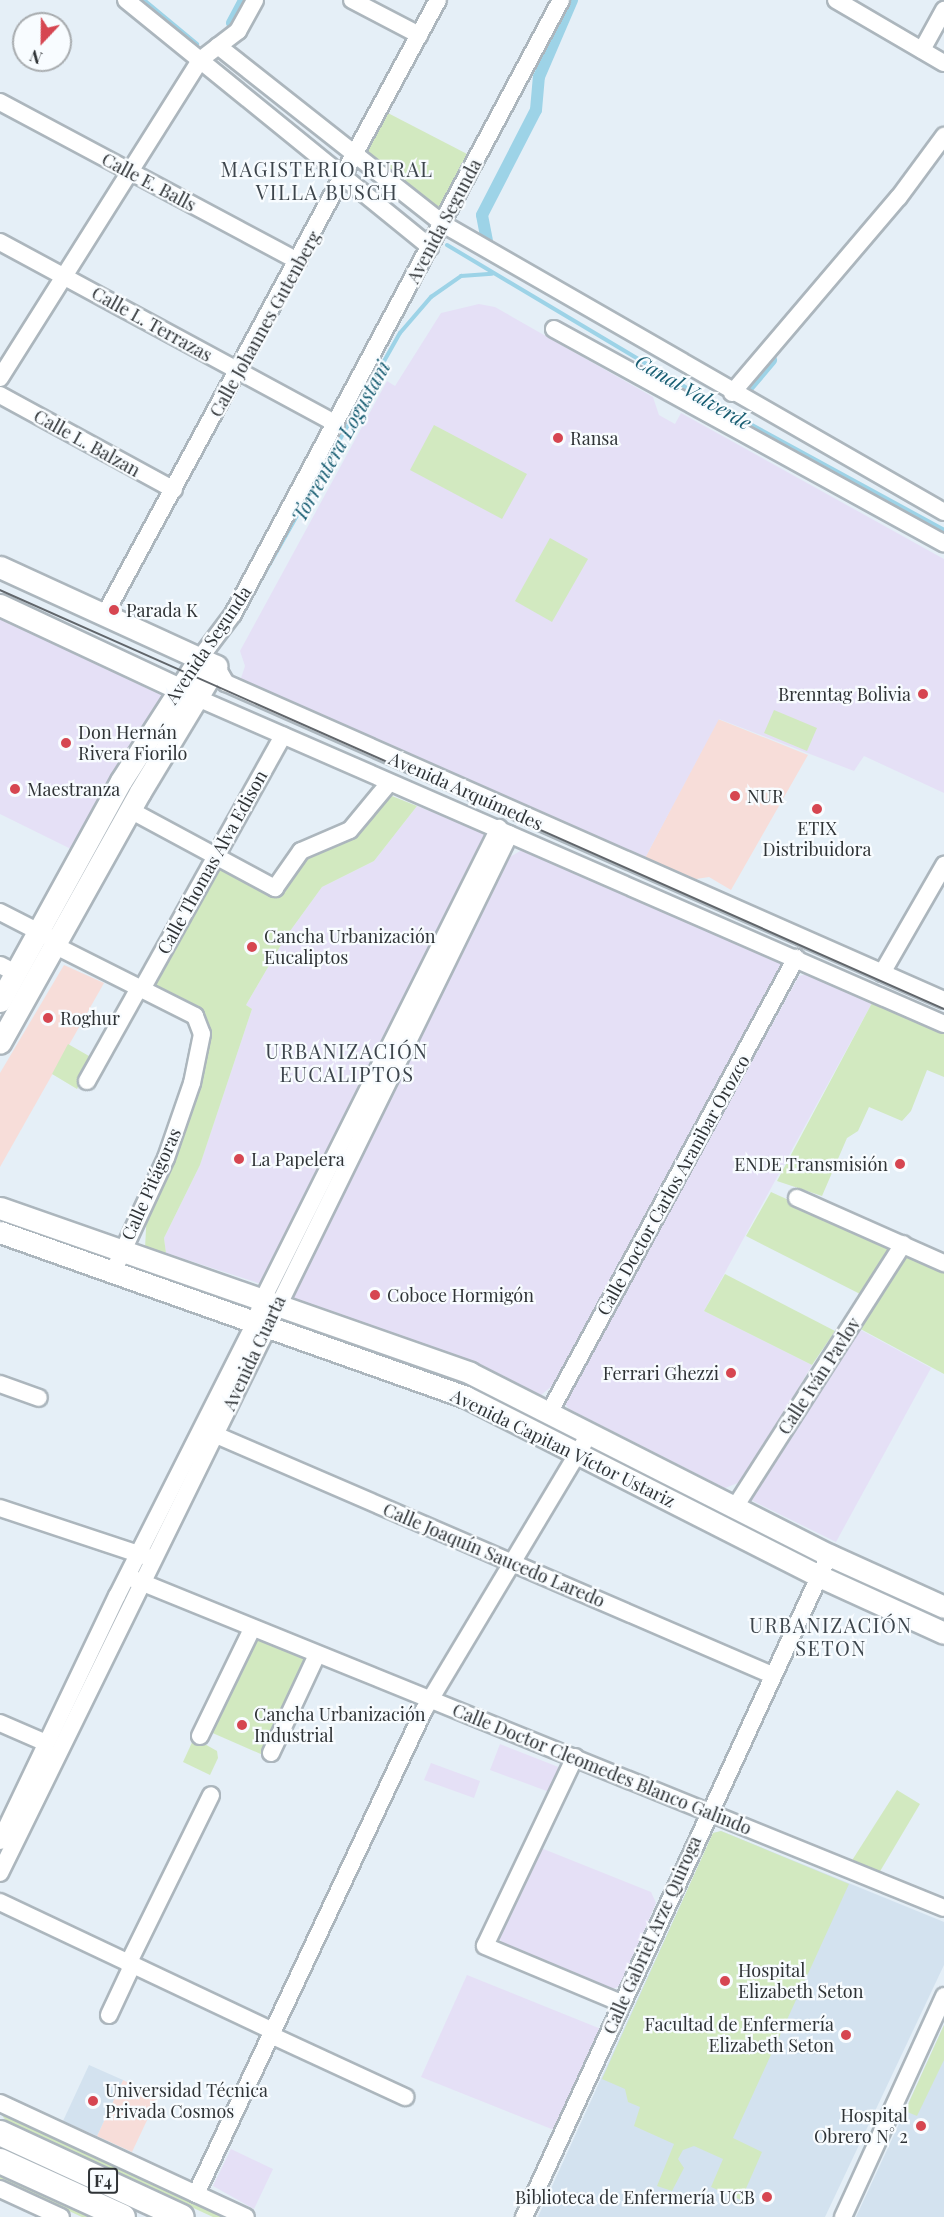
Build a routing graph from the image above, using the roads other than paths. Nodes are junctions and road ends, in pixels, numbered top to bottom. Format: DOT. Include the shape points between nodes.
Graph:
graph roads {
  1 [pos="126,0"];
  2 [pos="255,0"];
  3 [pos="352,0"];
  4 [pos="438,0"];
  5 [pos="561,0"];
  6 [pos="847,3"];
  7 [pos="944,10"];
  8 [pos="419,36"];
  9 [pos="218,46"];
  10 [pos="922,50"];
  11 [pos="200,60"];
  12 [pos="944,63"];
  13 [pos="0,102"];
  14 [pos="944,136"];
  15 [pos="356,155"];
  16 [pos="129,172"];
  17 [pos="345,177"];
  18 [pos="443,224"];
  19 [pos="0,242"];
  20 [pos="430,247"];
  21 [pos="298,261"];
  22 [pos="63,276"];
  23 [pos="554,329"];
  24 [pos="238,372"];
  25 [pos="0,378"];
  26 [pos="732,393"];
  27 [pos="0,395"];
  28 [pos="336,424"];
  29 [pos="174,490"];
  30 [pos="944,512"];
  31 [pos="944,543"];
  32 [pos="0,567"];
  33 [pos="0,605"];
  34 [pos="105,614"];
  35 [pos="208,662"];
  36 [pos="187,692"];
  37 [pos="283,736"];
  38 [pos="389,783"];
  39 [pos="130,810"];
  40 [pos="504,831"];
  41 [pos="215,858"];
  42 [pos="944,865"];
  43 [pos="0,912"];
  44 [pos="50,939"];
  45 [pos="796,958"];
  46 [pos="8,969"];
  47 [pos="882,973"];
  48 [pos="140,988"];
  49 [pos="944,1000"];
  50 [pos="0,1001"];
  51 [pos="944,1024"];
  52 [pos="0,1043"];
  53 [pos="87,1081"];
  54 [pos="797,1198"];
  55 [pos="0,1208"];
  56 [pos="0,1232"];
  57 [pos="903,1244"];
  58 [pos="121,1251"];
  59 [pos="944,1263"];
  60 [pos="113,1272"];
  61 [pos="269,1302"];
  62 [pos="263,1325"];
  63 [pos="0,1384"];
  64 [pos="39,1398"];
  65 [pos="549,1413"];
  66 [pos="589,1434"];
  67 [pos="216,1435"];
  68 [pos="577,1454"];
  69 [pos="735,1507"];
  70 [pos="0,1508"];
  71 [pos="829,1556"];
  72 [pos="145,1557"];
  73 [pos="513,1563"];
  74 [pos="819,1576"];
  75 [pos="134,1579"];
  76 [pos="944,1607"];
  77 [pos="252,1629"];
  78 [pos="944,1633"];
  79 [pos="317,1655"];
  80 [pos="772,1675"];
  81 [pos="431,1701"];
  82 [pos="0,1723"];
  83 [pos="200,1736"];
  84 [pos="46,1743"];
  85 [pos="271,1753"];
  86 [pos="575,1757"];
  87 [pos="211,1794"];
  88 [pos="709,1810"];
  89 [pos="0,1841"];
  90 [pos="2,1866"];
  91 [pos="0,1902"];
  92 [pos="944,1908"];
  93 [pos="130,1965"];
  94 [pos="944,1996"];
  95 [pos="621,2003"];
  96 [pos="109,2016"];
  97 [pos="272,2033"];
  98 [pos="405,2097"];
  99 [pos="0,2103"];
  100 [pos="0,2133"];
  101 [pos="0,2161"];
  102 [pos="0,2189"];
  103 [pos="196,2194"];
  104 [pos="61,2217"];
  105 [pos="123,2217"];
  106 [pos="182,2217"];
  107 [pos="246,2217"];
  108 [pos="524,2217"];
  109 [pos="843,2217"];
  1 -- 11 [label="street"];
  2 -- 9 [label="street" via="238,31"];
  3 -- 8 [label="street"];
  4 -- 8 [label="street, Calle Johannes Gutenberg"];
  5 -- 18 [label="street, Avenida Segunda"];
  6 -- 10 [label="street"];
  7 -- 10 [label="street"];
  8 -- 15 [label="street, Calle Johannes Gutenberg"];
  9 -- 11 [label="street"];
  9 -- 15 [label="street"];
  10 -- 12 [label="street"];
  11 -- 16 [label="street"];
  11 -- 17 [label="street"];
  13 -- 16 [label="street, Calle E. Balls"];
  14 -- 26 [label="street" via="899,197"];
  15 -- 17 [label="street, Calle Johannes Gutenberg"];
  15 -- 18 [label="street"];
  16 -- 21 [label="street, Calle E. Balls"];
  16 -- 22 [label="street"];
  17 -- 20 [label="street"];
  17 -- 21 [label="street, Calle Johannes Gutenberg"];
  18 -- 20 [label="street, Avenida Segunda"];
  18 -- 26 [label="street"];
  19 -- 22 [label="street, Calle L. Terrazas"];
  20 -- 28 [label="street, Avenida Segunda"];
  21 -- 24 [label="street, Calle Johannes Gutenberg"];
  22 -- 24 [label="street, Calle L. Terrazas"];
  22 -- 25 [label="street"];
  23 -- 31 [label="street"];
  24 -- 28 [label="street, Calle L. Terrazas"];
  24 -- 29 [label="street, Calle Johannes Gutenberg"];
  26 -- 30 [label="street"];
  27 -- 29 [label="street, Calle L. Balzan"];
  28 -- 35 [label="street, Avenida Segunda"];
  29 -- 34 [label="street, Calle Johannes Gutenberg"];
  32 -- 34 [label="main road, Avenida Arquímedes"];
  33 -- 36 [label="main road, Avenida Arquímedes"];
  34 -- 35 [label="main road, Avenida Arquímedes"];
  35 -- 36 [label="main road, Avenida Segunda"];
  35 -- 47 [label="street, Avenida Arquímedes" via="226,683"];
  36 -- 37 [label="street, Avenida Arquímedes"];
  36 -- 39 [label="main road, Avenida Segunda"];
  36 -- 44 [label="main road, Avenida Segunda" via="121,781"];
  37 -- 38 [label="street, Avenida Arquímedes"];
  37 -- 41 [label="street, Calle Thomas Alva Edison"];
  38 -- 40 [label="street, Avenida Arquímedes"];
  38 -- 41 [label="street" via="350,830 301,851 275,888"];
  39 -- 41 [label="street"];
  39 -- 44 [label="main road, Avenida Segunda"];
  40 -- 45 [label="street, Avenida Arquímedes"];
  40 -- 61 [label="street, Avenida Cuarta"];
  41 -- 48 [label="street, Calle Thomas Alva Edison"];
  42 -- 47 [label="street"];
  43 -- 44 [label="street"];
  44 -- 46 [label="main road, Avenida Segunda"];
  44 -- 48 [label="street"];
  44 -- 52 [label="main road, Avenida Segunda"];
  45 -- 51 [label="street, Avenida Arquímedes"];
  45 -- 65 [label="street, Calle Doctor Carlos Aranibar Orozco"];
  46 -- 50 [label="main road, Avenida Segunda"];
  47 -- 49 [label="street, Avenida Arquímedes"];
  48 -- 53 [label="street, Calle Thomas Alva Edison"];
  48 -- 58 [label="street, Calle Pitágoras" via="195,1016 201,1044 166,1158"];
  54 -- 57 [label="street"];
  55 -- 58 [label="main road, Avenida Capitan Víctor Ustariz"];
  56 -- 60 [label="main road, Avenida Capitan Víctor Ustariz"];
  57 -- 59 [label="street"];
  57 -- 69 [label="street, Calle Iván Pavlov"];
  58 -- 60 [label="street, Calle Pitágoras"];
  58 -- 61 [label="main road, Avenida Capitan Víctor Ustariz"];
  60 -- 62 [label="main road, Avenida Capitan Víctor Ustariz"];
  61 -- 62 [label="street, Avenida Cuarta"];
  61 -- 65 [label="main road, Avenida Capitan Víctor Ustariz" via="470,1373"];
  62 -- 67 [label="street, Avenida Cuarta"];
  62 -- 68 [label="main road, Avenida Capitan Víctor Ustariz" via="466,1397"];
  62 -- 72 [label="street, Avenida Cuarta"];
  63 -- 64 [label="street"];
  65 -- 66 [label="main road, Avenida Capitan Víctor Ustariz"];
  66 -- 68 [label="street"];
  66 -- 69 [label="main road, Avenida Capitan Víctor Ustariz"];
  67 -- 72 [label="street, Avenida Cuarta"];
  67 -- 73 [label="street, Calle Joaquín Saucedo Laredo"];
  68 -- 73 [label="street"];
  68 -- 74 [label="main road, Avenida Capitan Víctor Ustariz"];
  69 -- 71 [label="main road, Avenida Capitan Víctor Ustariz"];
  70 -- 72 [label="street"];
  71 -- 74 [label="street, Calle Gabriel Arze Quiroga"];
  71 -- 76 [label="main road, Avenida Capitan Víctor Ustariz"];
  72 -- 75 [label="street, Avenida Cuarta"];
  73 -- 80 [label="street, Calle Joaquín Saucedo Laredo"];
  73 -- 81 [label="street"];
  74 -- 78 [label="main road, Avenida Capitan Víctor Ustariz"];
  74 -- 80 [label="street, Calle Gabriel Arze Quiroga"];
  75 -- 77 [label="street, Calle Doctor Cleomedes Blanco Galindo"];
  75 -- 84 [label="street, Avenida Cuarta"];
  75 -- 90 [label="street, Avenida Cuarta"];
  77 -- 79 [label="street, Calle Doctor Cleomedes Blanco Galindo"];
  77 -- 83 [label="street"];
  79 -- 81 [label="street, Calle Doctor Cleomedes Blanco Galindo"];
  79 -- 85 [label="street"];
  80 -- 88 [label="street, Calle Gabriel Arze Quiroga"];
  81 -- 86 [label="street, Calle Doctor Cleomedes Blanco Galindo"];
  81 -- 97 [label="street"];
  82 -- 84 [label="street"];
  84 -- 89 [label="street, Avenida Cuarta"];
  86 -- 88 [label="street, Calle Doctor Cleomedes Blanco Galindo"];
  86 -- 95 [label="street" via="485,1946"];
  87 -- 93 [label="street"];
  88 -- 92 [label="street, Calle Doctor Cleomedes Blanco Galindo"];
  88 -- 95 [label="street, Calle Gabriel Arze Quiroga"];
  91 -- 93 [label="street"];
  93 -- 96 [label="street"];
  93 -- 97 [label="street"];
  94 -- 109 [label="street"];
  95 -- 108 [label="street, Calle Gabriel Arze Quiroga"];
  97 -- 98 [label="street"];
  97 -- 103 [label="street"];
  99 -- 103 [label="street"];
  100 -- 106 [label="highway, F4"];
  101 -- 105 [label="highway, F4"];
  102 -- 104 [label="street"];
  103 -- 107 [label="street"];
}
